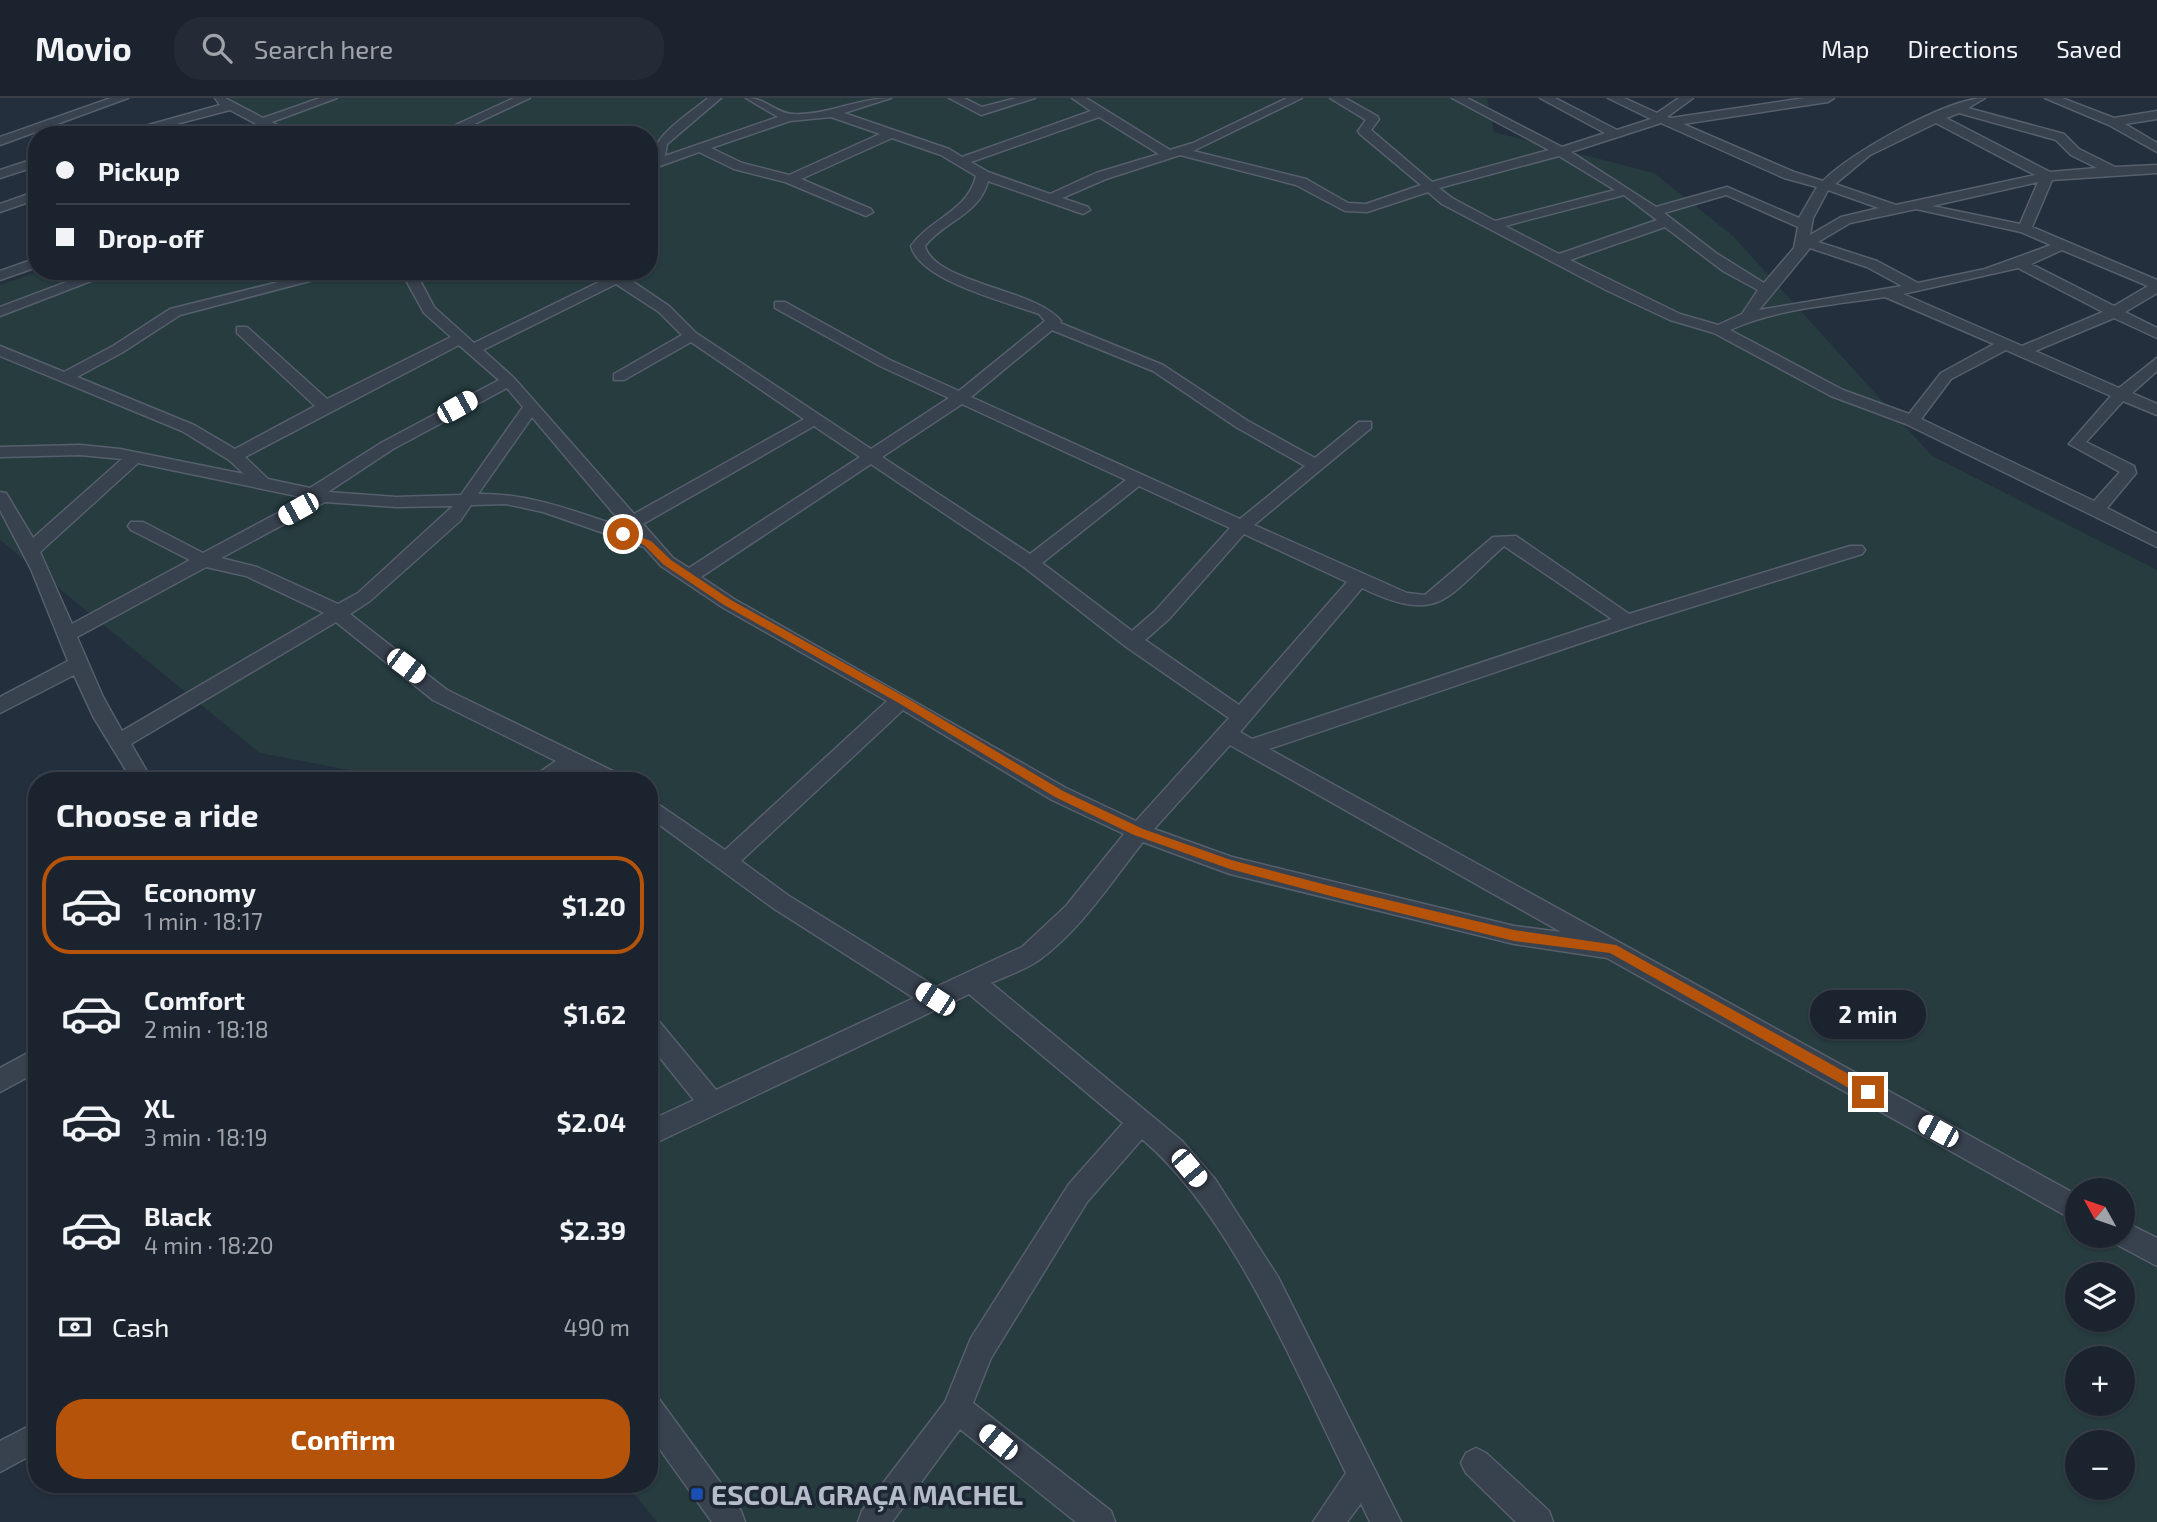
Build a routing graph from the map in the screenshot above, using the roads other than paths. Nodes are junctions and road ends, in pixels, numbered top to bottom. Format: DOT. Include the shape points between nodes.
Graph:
graph roads {
  1 [pos="122,98"];
  2 [pos="215,98"];
  3 [pos="331,98"];
  4 [pos="524,98"];
  5 [pos="715,98"];
  6 [pos="752,98"];
  7 [pos="885,98"];
  8 [pos="955,98"];
  9 [pos="1030,98"];
  10 [pos="1078,98"];
  11 [pos="1297,98"];
  12 [pos="1336,98"];
  13 [pos="1458,98"];
  14 [pos="1546,98"];
  15 [pos="1614,98"];
  16 [pos="1688,98"];
  17 [pos="1828,98"];
  18 [pos="1979,98"];
  19 [pos="2051,98"];
  20 [pos="306,102"];
  21 [pos="230,106"];
  22 [pos="1959,109"];
  23 [pos="832,113"];
  24 [pos="1098,113"];
  25 [pos="2157,115"];
  26 [pos="788,118"];
  27 [pos="1663,120"];
  28 [pos="1940,120"];
  29 [pos="2113,121"];
  30 [pos="262,122"];
  31 [pos="0,125"];
  32 [pos="42,126"];
  33 [pos="153,126"];
  34 [pos="270,126"];
  35 [pos="460,126"];
  36 [pos="28,131"];
  37 [pos="1614,133"];
  38 [pos="890,134"];
  39 [pos="16,135"];
  40 [pos="0,141"];
  41 [pos="700,148"];
  42 [pos="2157,148"];
  43 [pos="658,150"];
  44 [pos="1562,150"];
  45 [pos="1176,154"];
  46 [pos="962,161"];
  47 [pos="658,164"];
  48 [pos="28,165"];
  49 [pos="2157,169"];
  50 [pos="2114,172"];
  51 [pos="0,174"];
  52 [pos="983,175"];
  53 [pos="2047,176"];
  54 [pos="790,179"];
  55 [pos="1825,186"];
  56 [pos="1430,188"];
  57 [pos="1626,191"];
  58 [pos="28,198"];
  59 [pos="1050,199"];
  60 [pos="1913,206"];
  61 [pos="0,208"];
  62 [pos="1892,208"];
  63 [pos="1083,210"];
  64 [pos="866,212"];
  65 [pos="1654,212"];
  66 [pos="1665,222"];
  67 [pos="1494,225"];
  68 [pos="1801,225"];
  69 [pos="2025,229"];
  70 [pos="2064,244"];
  71 [pos="1804,246"];
  72 [pos="1559,259"];
  73 [pos="2019,263"];
  74 [pos="28,265"];
  75 [pos="0,276"];
  76 [pos="86,280"];
  77 [pos="305,280"];
  78 [pos="415,280"];
  79 [pos="603,280"];
  80 [pos="620,280"];
  81 [pos="1913,286"];
  82 [pos="2157,286"];
  83 [pos="1766,289"];
  84 [pos="1886,292"];
  85 [pos="780,305"];
  86 [pos="0,312"];
  87 [pos="2116,312"];
  88 [pos="1747,317"];
  89 [pos="1051,325"];
  90 [pos="242,330"];
  91 [pos="1718,330"];
  92 [pos="2157,334"];
  93 [pos="691,335"];
  94 [pos="459,339"];
  95 [pos="2004,345"];
  96 [pos="473,349"];
  97 [pos="0,351"];
  98 [pos="2022,351"];
  99 [pos="2157,363"];
  100 [pos="65,377"];
  101 [pos="619,377"];
  102 [pos="509,381"];
  103 [pos="2122,394"];
  104 [pos="960,398"];
  105 [pos="325,407"];
  106 [pos="530,408"];
  107 [pos="2157,410"];
  108 [pos="817,418"];
  109 [pos="1912,421"];
  110 [pos="1365,425"];
  111 [pos="0,452"];
  112 [pos="235,456"];
  113 [pos="875,456"];
  114 [pos="135,457"];
  115 [pos="1314,464"];
  116 [pos="1139,478"];
  117 [pos="262,483"];
  118 [pos="317,495"];
  119 [pos="0,497"];
  120 [pos="469,498"];
  121 [pos="2096,509"];
  122 [pos="631,523"];
  123 [pos="137,526"];
  124 [pos="1241,527"];
  125 [pos="2157,541"];
  126 [pos="648,543"];
  127 [pos="1856,550"];
  128 [pos="29,552"];
  129 [pos="204,560"];
  130 [pos="1030,563"];
  131 [pos="688,577"];
  132 [pos="1359,580"];
  133 [pos="338,614"];
  134 [pos="1627,621"];
  135 [pos="68,634"];
  136 [pos="1132,641"];
  137 [pos="79,663"];
  138 [pos="901,700"];
  139 [pos="0,706"];
  140 [pos="1241,716"];
  141 [pos="1228,735"];
  142 [pos="118,743"];
  143 [pos="1251,747"];
  144 [pos="573,760"];
  145 [pos="137,772"];
  146 [pos="556,772"];
  147 [pos="596,772"];
  148 [pos="658,813"];
  149 [pos="1139,832"];
  150 [pos="726,862"];
  151 [pos="1612,948"];
  152 [pos="972,982"];
  153 [pos="935,999"];
  154 [pos="658,1037"];
  155 [pos="28,1064"];
  156 [pos="0,1081"];
  157 [pos="713,1105"];
  158 [pos="1142,1122"];
  159 [pos="658,1129"];
  160 [pos="2065,1202"];
  161 [pos="2135,1241"];
  162 [pos="2157,1253"];
  163 [pos="957,1409"];
  164 [pos="658,1422"];
  165 [pos="28,1441"];
  166 [pos="0,1457"];
  167 [pos="1476,1464"];
  168 [pos="1363,1475"];
  169 [pos="730,1522"];
  170 [pos="873,1522"];
  171 [pos="1100,1522"];
  172 [pos="1328,1522"];
  173 [pos="1385,1522"];
  174 [pos="1538,1522"];
  1 -- 32 [label="street"];
  2 -- 21 [label="street"];
  3 -- 20 [label="street"];
  4 -- 35 [label="street"];
  5 -- 43 [label="street"];
  6 -- 26 [label="street"];
  7 -- 23 [label="street"];
  8 -- 9 [label="street" via="981,111"];
  10 -- 24 [label="street"];
  11 -- 45 [label="street"];
  12 -- 56 [label="street" via="1373,119 1364,131"];
  13 -- 44 [label="street"];
  14 -- 37 [label="street"];
  15 -- 27 [label="street"];
  16 -- 27 [label="street"];
  17 -- 27 [label="street"];
  18 -- 22 [label="street"];
  19 -- 29 [label="street"];
  20 -- 30 [label="street"];
  21 -- 30 [label="street"];
  21 -- 33 [label="street"];
  22 -- 28 [label="street"];
  22 -- 50 [label="street" via="2060,137 2075,152"];
  23 -- 26 [label="street"];
  23 -- 38 [label="street"];
  24 -- 45 [label="street"];
  24 -- 46 [label="street"];
  25 -- 29 [label="street"];
  26 -- 41 [label="street"];
  27 -- 37 [label="street"];
  27 -- 55 [label="street" via="1788,175"];
  28 -- 53 [label="street"];
  28 -- 55 [label="street" via="1852,160"];
  29 -- 42 [label="street"];
  30 -- 34 [label="street"];
  31 -- 39 [label="street"];
  36 -- 39 [label="street"];
  37 -- 44 [label="street"];
  38 -- 46 [label="street"];
  38 -- 54 [label="street"];
  39 -- 40 [label="street"];
  41 -- 47 [label="street"];
  41 -- 54 [label="street" via="738,166"];
  44 -- 56 [label="street"];
  44 -- 57 [label="street"];
  45 -- 56 [label="street" via="1301,182 1354,209"];
  45 -- 59 [label="street" via="1101,176"];
  46 -- 52 [label="street"];
  48 -- 51 [label="street"];
  49 -- 50 [label="street"];
  50 -- 53 [label="street"];
  52 -- 59 [label="street"];
  52 -- 89 [label="street" via="970,206 923,237 919,253 926,262 955,276 1044,311 1052,316"];
  53 -- 60 [label="street"];
  53 -- 69 [label="street"];
  54 -- 64 [label="street"];
  55 -- 62 [label="street"];
  55 -- 68 [label="street"];
  56 -- 67 [label="street"];
  57 -- 65 [label="street"];
  57 -- 67 [label="street"];
  58 -- 61 [label="street"];
  59 -- 63 [label="street"];
  60 -- 62 [label="street"];
  60 -- 69 [label="street"];
  62 -- 71 [label="street" via="1846,218"];
  65 -- 66 [label="street"];
  65 -- 68 [label="street" via="1727,191"];
  66 -- 72 [label="street"];
  66 -- 83 [label="street"];
  67 -- 72 [label="street"];
  68 -- 71 [label="street"];
  69 -- 70 [label="street"];
  70 -- 73 [label="street"];
  70 -- 82 [label="street"];
  71 -- 81 [label="street" via="1872,264"];
  71 -- 83 [label="street"];
  72 -- 91 [label="street" via="1656,309"];
  73 -- 81 [label="street"];
  73 -- 87 [label="street"];
  74 -- 75 [label="street"];
  76 -- 86 [label="street"];
  77 -- 100 [label="street" via="175,312"];
  78 -- 94 [label="street" via="429,310"];
  79 -- 96 [label="street"];
  80 -- 93 [label="street" via="664,309"];
  81 -- 84 [label="street"];
  82 -- 87 [label="street"];
  83 -- 88 [label="street"];
  84 -- 88 [label="street"];
  84 -- 95 [label="street"];
  85 -- 104 [label="street"];
  87 -- 92 [label="street"];
  87 -- 98 [label="street"];
  88 -- 91 [label="street"];
  89 -- 104 [label="street"];
  89 -- 115 [label="street" via="1158,368 1242,424"];
  90 -- 105 [label="street"];
  91 -- 109 [label="street" via="1837,393"];
  93 -- 101 [label="street"];
  93 -- 108 [label="street"];
  94 -- 96 [label="street"];
  94 -- 105 [label="street"];
  95 -- 98 [label="street"];
  95 -- 109 [label="street" via="1946,376"];
  96 -- 102 [label="street"];
  97 -- 100 [label="street"];
  98 -- 103 [label="street"];
  99 -- 103 [label="street"];
  100 -- 112 [label="street" via="188,428"];
  102 -- 106 [label="street"];
  102 -- 118 [label="street" via="387,446"];
  103 -- 107 [label="street"];
  103 -- 121 [label="street" via="2077,444 2128,473"];
  104 -- 113 [label="street"];
  104 -- 116 [label="street"];
  105 -- 112 [label="street"];
  106 -- 120 [label="street"];
  106 -- 122 [label="street"];
  108 -- 113 [label="street"];
  108 -- 122 [label="street"];
  109 -- 121 [label="street"];
  110 -- 115 [label="street"];
  111 -- 114 [label="street" via="80,450"];
  112 -- 117 [label="street"];
  113 -- 130 [label="street"];
  113 -- 131 [label="street"];
  114 -- 117 [label="street"];
  114 -- 128 [label="street"];
  115 -- 124 [label="street"];
  116 -- 124 [label="street"];
  116 -- 130 [label="street"];
  117 -- 118 [label="street"];
  118 -- 120 [label="street" via="396,502"];
  118 -- 129 [label="street"];
  119 -- 128 [label="street"];
  120 -- 126 [label="street" via="506,499 547,508"];
  120 -- 133 [label="street" via="421,548"];
  121 -- 125 [label="street"];
  122 -- 126 [label="street"];
  123 -- 129 [label="street"];
  124 -- 132 [label="street"];
  124 -- 136 [label="street" via="1162,615"];
  126 -- 131 [label="street"];
  127 -- 134 [label="street"];
  128 -- 135 [label="street"];
  129 -- 133 [label="street" via="275,579"];
  129 -- 135 [label="street"];
  130 -- 136 [label="street"];
  131 -- 138 [label="street"];
  132 -- 134 [label="street" via="1423,603 1499,541 1510,540"];
  132 -- 140 [label="street"];
  133 -- 142 [label="street"];
  133 -- 144 [label="street" via="440,695"];
  134 -- 143 [label="street"];
  135 -- 137 [label="street"];
  136 -- 140 [label="street"];
  137 -- 139 [label="street"];
  137 -- 142 [label="street"];
  138 -- 149 [label="street" via="1059,794"];
  138 -- 150 [label="street"];
  140 -- 141 [label="street"];
  141 -- 143 [label="street"];
  141 -- 149 [label="street"];
  142 -- 145 [label="street"];
  143 -- 151 [label="street"];
  144 -- 146 [label="street"];
  144 -- 147 [label="street"];
  148 -- 150 [label="street"];
  149 -- 151 [label="street" via="1230,865 1342,894 1514,935"];
  149 -- 152 [label="street" via="1062,929 1030,954"];
  150 -- 153 [label="street"];
  151 -- 160 [label="street"];
  152 -- 153 [label="street"];
  152 -- 158 [label="street"];
  153 -- 157 [label="street"];
  154 -- 157 [label="street"];
  155 -- 156 [label="street"];
  157 -- 159 [label="street"];
  158 -- 163 [label="street" via="1078,1193 981,1348"];
  158 -- 168 [label="street" via="1173,1149 1220,1210 1268,1287"];
  161 -- 162 [label="street"];
  163 -- 170 [label="street"];
  163 -- 171 [label="street"];
  164 -- 169 [label="street"];
  165 -- 166 [label="street"];
  167 -- 174 [label="street"];
  168 -- 172 [label="street"];
  168 -- 173 [label="street"];
}
